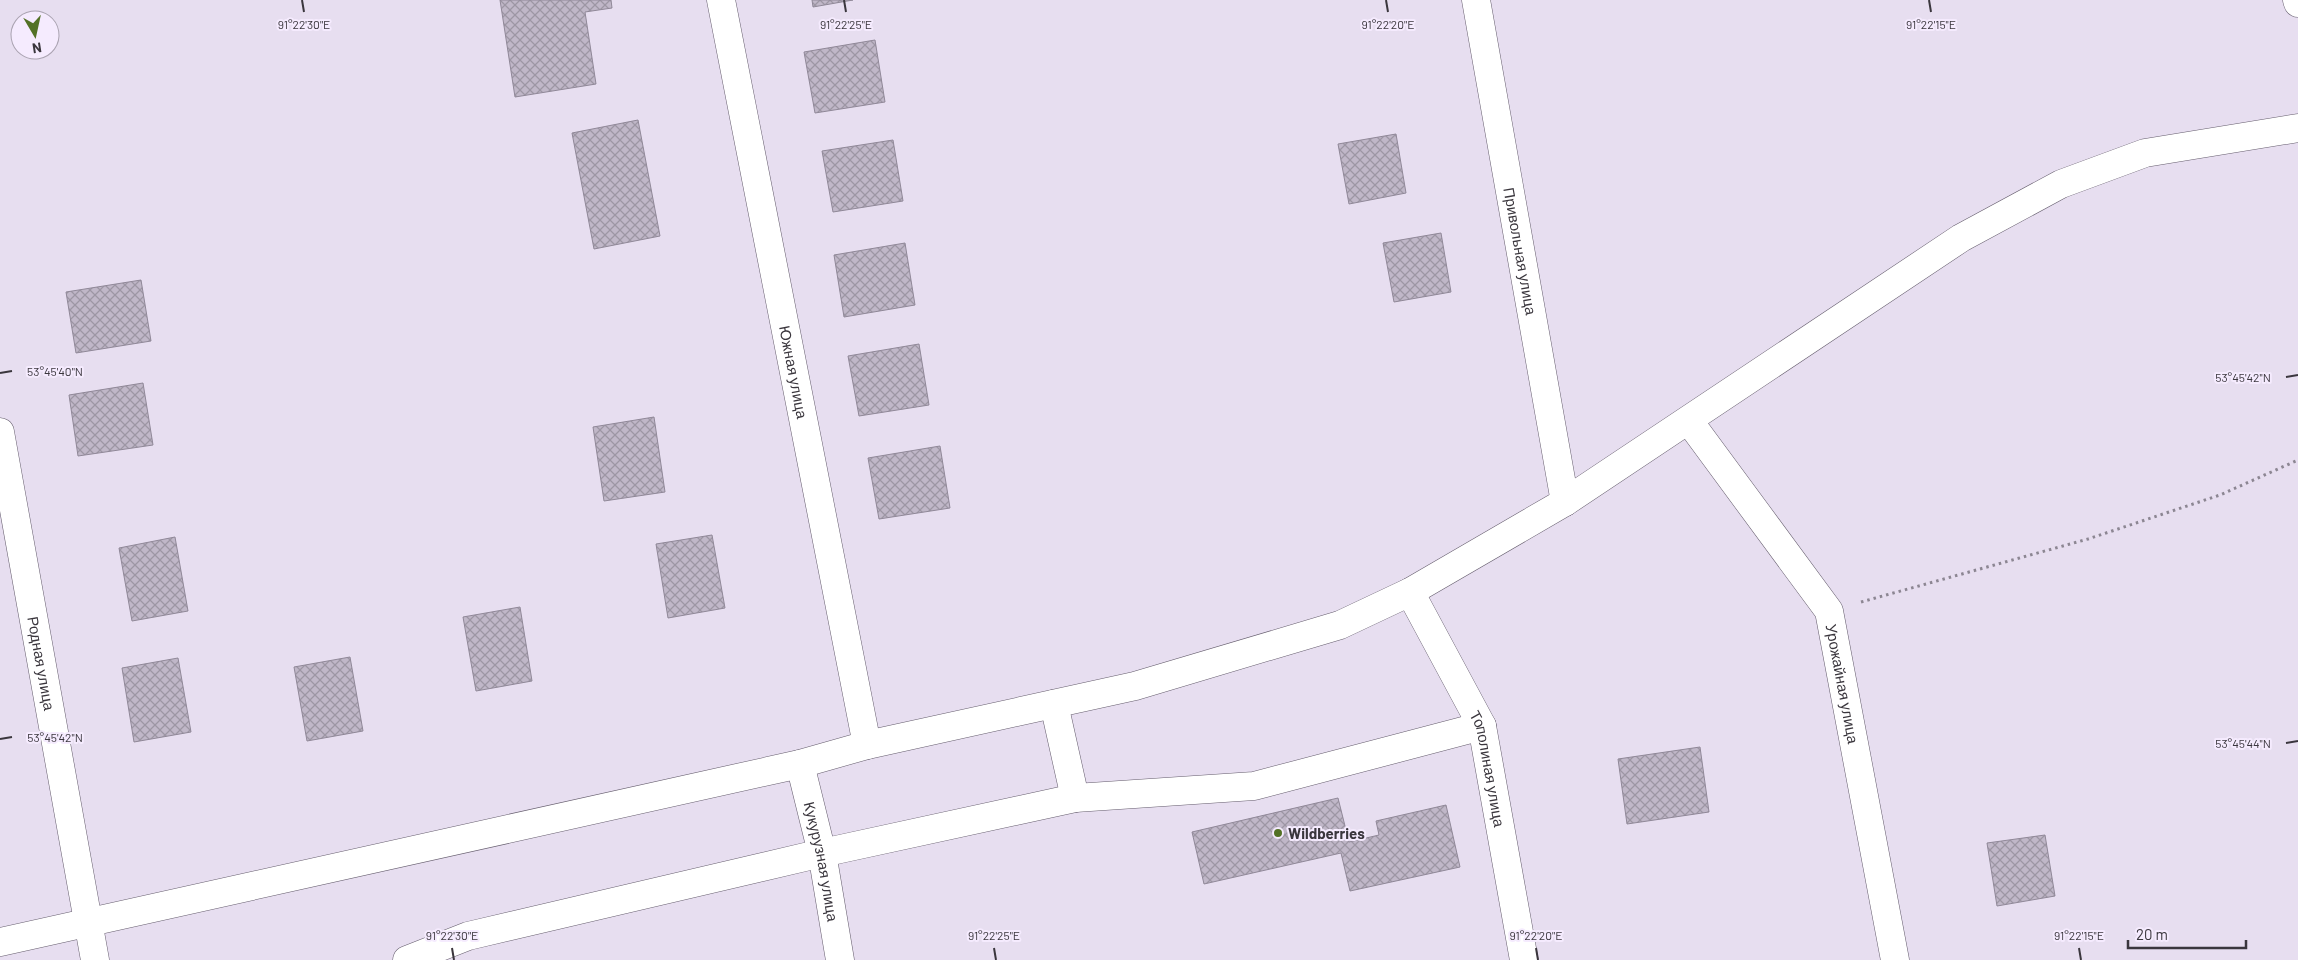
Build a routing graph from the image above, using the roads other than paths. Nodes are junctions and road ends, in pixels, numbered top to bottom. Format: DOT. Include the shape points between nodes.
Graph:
graph roads {
  1 [pos="721,0"];
  2 [pos="1476,0"];
  3 [pos="2298,128"];
  4 [pos="1688,421"];
  5 [pos="0,432"];
  6 [pos="1565,502"];
  7 [pos="1410,592"];
  8 [pos="1054,704"];
  9 [pos="1482,726"];
  10 [pos="867,744"];
  11 [pos="800,764"];
  12 [pos="1075,798"];
  13 [pos="822,852"];
  14 [pos="89,924"];
  15 [pos="0,942"];
  16 [pos="95,960"];
  17 [pos="407,960"];
  18 [pos="840,960"];
  19 [pos="1524,960"];
  20 [pos="1895,960"];
  1 -- 10 [label="street, Южная улица"];
  2 -- 6 [label="street, Привольная улица"];
  3 -- 4 [label="street" via="2145,153 2061,184 1961,238"];
  4 -- 6 [label="street"];
  4 -- 20 [label="street, Урожайная улица" via="1830,610"];
  5 -- 14 [label="street, Родная улица"];
  6 -- 7 [label="street"];
  7 -- 8 [label="street" via="1340,626 1135,686"];
  7 -- 9 [label="street, Тополиная улица"];
  8 -- 10 [label="street"];
  8 -- 12 [label="street"];
  9 -- 12 [label="street" via="1254,786"];
  9 -- 19 [label="street, Тополиная улица"];
  10 -- 11 [label="street"];
  11 -- 13 [label="street, Кукурузная улица"];
  11 -- 14 [label="street"];
  12 -- 13 [label="street"];
  13 -- 17 [label="street" via="468,936"];
  13 -- 18 [label="street, Кукурузная улица"];
  14 -- 15 [label="street"];
  14 -- 16 [label="street, Родная улица"];
}
